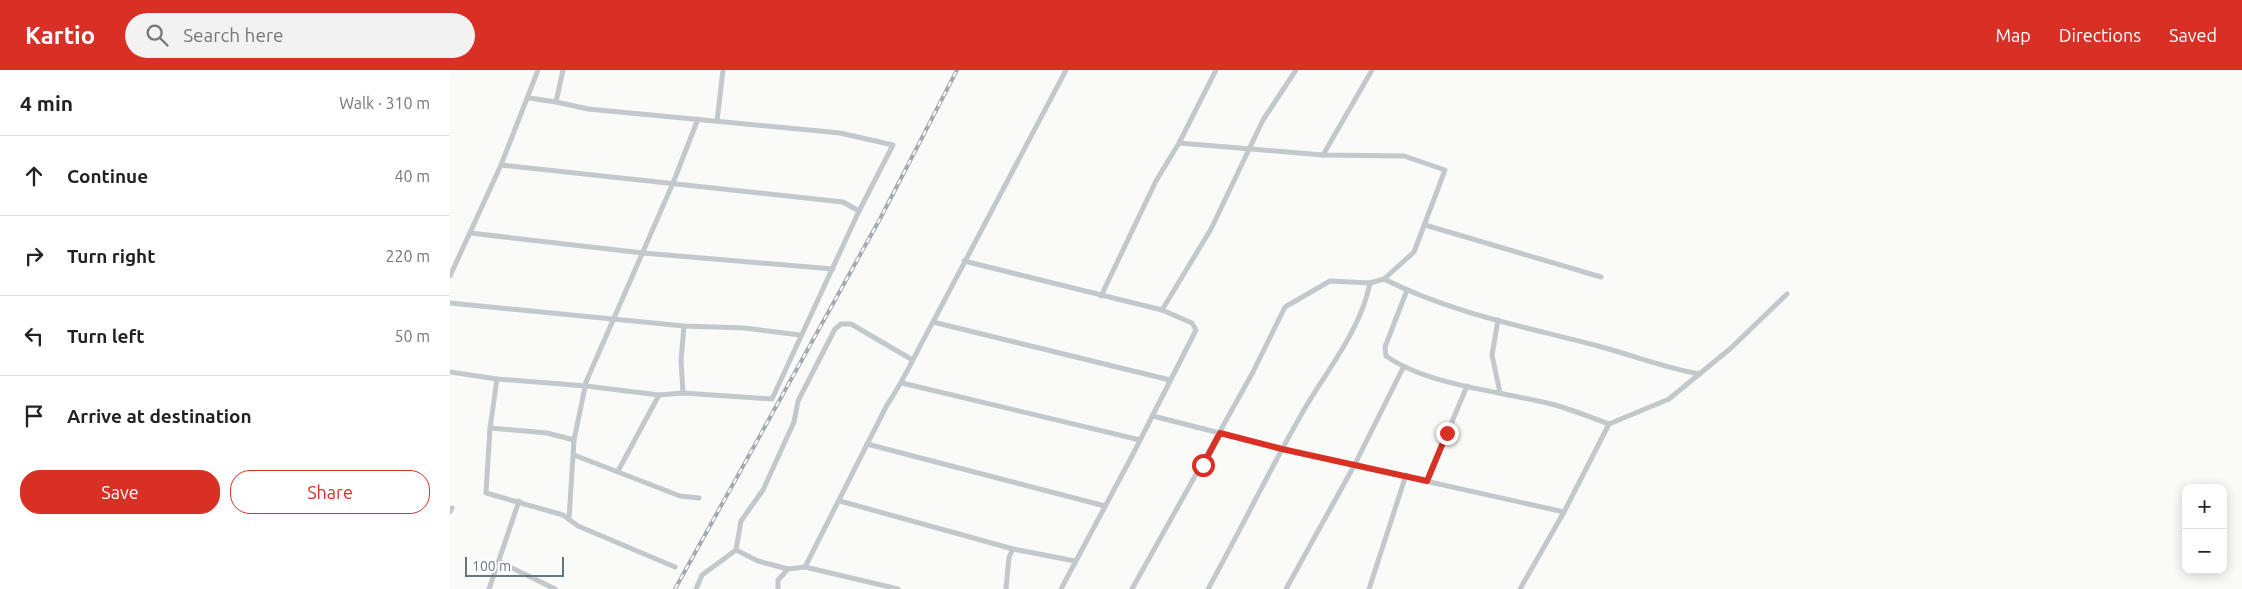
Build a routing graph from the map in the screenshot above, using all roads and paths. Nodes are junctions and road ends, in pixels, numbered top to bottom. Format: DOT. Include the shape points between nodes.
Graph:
graph roads {
  1 [pos="538,70"];
  2 [pos="563,70"];
  3 [pos="724,70"];
  4 [pos="1066,70"];
  5 [pos="1216,70"];
  6 [pos="1296,70"];
  7 [pos="1372,70"];
  8 [pos="528,98"];
  9 [pos="556,102"];
  10 [pos="698,119"];
  11 [pos="717,121"];
  12 [pos="1178,143"];
  13 [pos="1249,149"];
  14 [pos="1323,155"];
  15 [pos="501,165"];
  16 [pos="673,183"];
  17 [pos="858,211"];
  18 [pos="1425,225"];
  19 [pos="470,233"];
  20 [pos="643,253"];
  21 [pos="964,261"];
  22 [pos="833,269"];
  23 [pos="450,276"];
  24 [pos="1601,277"];
  25 [pos="1384,279"];
  26 [pos="1370,283"];
  27 [pos="1406,290"];
  28 [pos="1787,294"];
  29 [pos="1101,296"];
  30 [pos="450,304"];
  31 [pos="1162,310"];
  32 [pos="615,319"];
  33 [pos="1498,320"];
  34 [pos="933,322"];
  35 [pos="684,326"];
  36 [pos="800,335"];
  37 [pos="911,359"];
  38 [pos="1403,368"];
  39 [pos="450,372"];
  40 [pos="1700,374"];
  41 [pos="497,379"];
  42 [pos="1170,380"];
  43 [pos="902,384"];
  44 [pos="586,386"];
  45 [pos="1467,386"];
  46 [pos="683,393"];
  47 [pos="1500,393"];
  48 [pos="660,395"];
  49 [pos="1153,416"];
  50 [pos="1609,424"];
  51 [pos="490,428"];
  52 [pos="1220,433"];
  53 [pos="574,440"];
  54 [pos="1140,440"];
  55 [pos="867,444"];
  56 [pos="1282,449"];
  57 [pos="574,456"];
  58 [pos="1355,464"];
  59 [pos="618,471"];
  60 [pos="1406,475"];
  61 [pos="1427,481"];
  62 [pos="699,498"];
  63 [pos="519,501"];
  64 [pos="840,501"];
  65 [pos="1105,506"];
  66 [pos="569,511"];
  67 [pos="1564,512"];
  68 [pos="563,516"];
  69 [pos="569,519"];
  70 [pos="736,550"];
  71 [pos="1013,550"];
  72 [pos="1075,561"];
  73 [pos="500,562"];
  74 [pos="675,567"];
  75 [pos="805,567"];
  76 [pos="788,569"];
  77 [pos="490,589"];
  78 [pos="555,589"];
  79 [pos="696,589"];
  80 [pos="778,589"];
  81 [pos="898,589"];
  82 [pos="1006,589"];
  83 [pos="1061,589"];
  84 [pos="1132,589"];
  85 [pos="1208,589"];
  86 [pos="1286,589"];
  87 [pos="1368,589"];
  88 [pos="1520,589"];
  1 -- 8 [label="street"];
  2 -- 9 [label="street"];
  3 -- 11 [label="street"];
  4 -- 21 [label="street"];
  5 -- 12 [label="street"];
  6 -- 13 [label="street" via="1276,98"];
  7 -- 14 [label="street"];
  8 -- 9 [label="street"];
  8 -- 15 [label="street"];
  9 -- 10 [label="street" via="588,109"];
  10 -- 11 [label="street"];
  10 -- 16 [label="street"];
  11 -- 17 [label="street" via="840,133 893,146"];
  12 -- 13 [label="street"];
  12 -- 29 [label="street" via="1156,181"];
  13 -- 14 [label="street"];
  13 -- 31 [label="street" via="1211,230"];
  14 -- 18 [label="street" via="1404,156 1445,170"];
  15 -- 16 [label="street"];
  15 -- 19 [label="street"];
  16 -- 17 [label="street" via="842,202"];
  16 -- 20 [label="street"];
  17 -- 22 [label="street"];
  18 -- 24 [label="street"];
  18 -- 25 [label="street" via="1414,252"];
  19 -- 20 [label="street"];
  19 -- 23 [label="street"];
  20 -- 22 [label="street"];
  20 -- 32 [label="street"];
  21 -- 29 [label="street"];
  21 -- 34 [label="street"];
  22 -- 36 [label="street"];
  25 -- 26 [label="street"];
  25 -- 27 [label="street"];
  26 -- 52 [label="street" via="1330,280 1285,307"];
  26 -- 56 [label="street" via="1368,295 1347,340"];
  27 -- 33 [label="street"];
  27 -- 38 [label="street" via="1385,347 1386,356"];
  28 -- 40 [label="street"];
  29 -- 31 [label="street"];
  30 -- 32 [label="street"];
  31 -- 42 [label="street" via="1195,326 1196,330"];
  32 -- 35 [label="street"];
  32 -- 44 [label="street"];
  33 -- 40 [label="street" via="1615,350 1675,370"];
  33 -- 47 [label="street" via="1492,356"];
  34 -- 37 [label="street"];
  34 -- 42 [label="street"];
  35 -- 36 [label="street" via="745,328"];
  35 -- 46 [label="street"];
  36 -- 46 [label="street" via="772,399"];
  37 -- 43 [label="street"];
  37 -- 70 [label="street" via="851,324 840,324 835,328 798,401 794,422 763,490 741,521"];
  38 -- 45 [label="street"];
  38 -- 58 [label="street"];
  39 -- 41 [label="street"];
  40 -- 50 [label="street" via="1669,399"];
  41 -- 44 [label="street"];
  41 -- 51 [label="street"];
  42 -- 49 [label="street"];
  43 -- 54 [label="street"];
  43 -- 55 [label="street"];
  44 -- 48 [label="street"];
  44 -- 53 [label="street"];
  45 -- 47 [label="street"];
  45 -- 61 [label="street"];
  46 -- 48 [label="street"];
  47 -- 50 [label="street" via="1553,404"];
  48 -- 59 [label="street"];
  49 -- 52 [label="street"];
  49 -- 54 [label="street"];
  50 -- 67 [label="street"];
  51 -- 53 [label="street" via="546,433"];
  51 -- 63 [label="street" via="486,493"];
  52 -- 56 [label="street"];
  52 -- 84 [label="street"];
  53 -- 57 [label="street"];
  54 -- 65 [label="street"];
  55 -- 64 [label="street"];
  55 -- 65 [label="street"];
  56 -- 58 [label="street"];
  56 -- 85 [label="street"];
  57 -- 59 [label="street"];
  57 -- 66 [label="street"];
  58 -- 60 [label="street"];
  58 -- 86 [label="street"];
  59 -- 62 [label="street" via="680,496"];
  60 -- 61 [label="street"];
  60 -- 87 [label="street"];
  61 -- 67 [label="street"];
  63 -- 68 [label="street"];
  63 -- 73 [label="street"];
  64 -- 71 [label="street"];
  64 -- 75 [label="street"];
  65 -- 72 [label="street"];
  66 -- 68 [label="street"];
  66 -- 69 [label="street"];
  67 -- 88 [label="street"];
  68 -- 69 [label="street"];
  69 -- 74 [label="street" via="578,526"];
  70 -- 76 [label="street" via="758,562"];
  70 -- 79 [label="street" via="702,575"];
  71 -- 72 [label="street"];
  71 -- 82 [label="street"];
  72 -- 83 [label="street"];
  73 -- 77 [label="street"];
  73 -- 78 [label="street"];
  75 -- 76 [label="street"];
  75 -- 81 [label="street"];
  76 -- 80 [label="street" via="778,580"];
}
